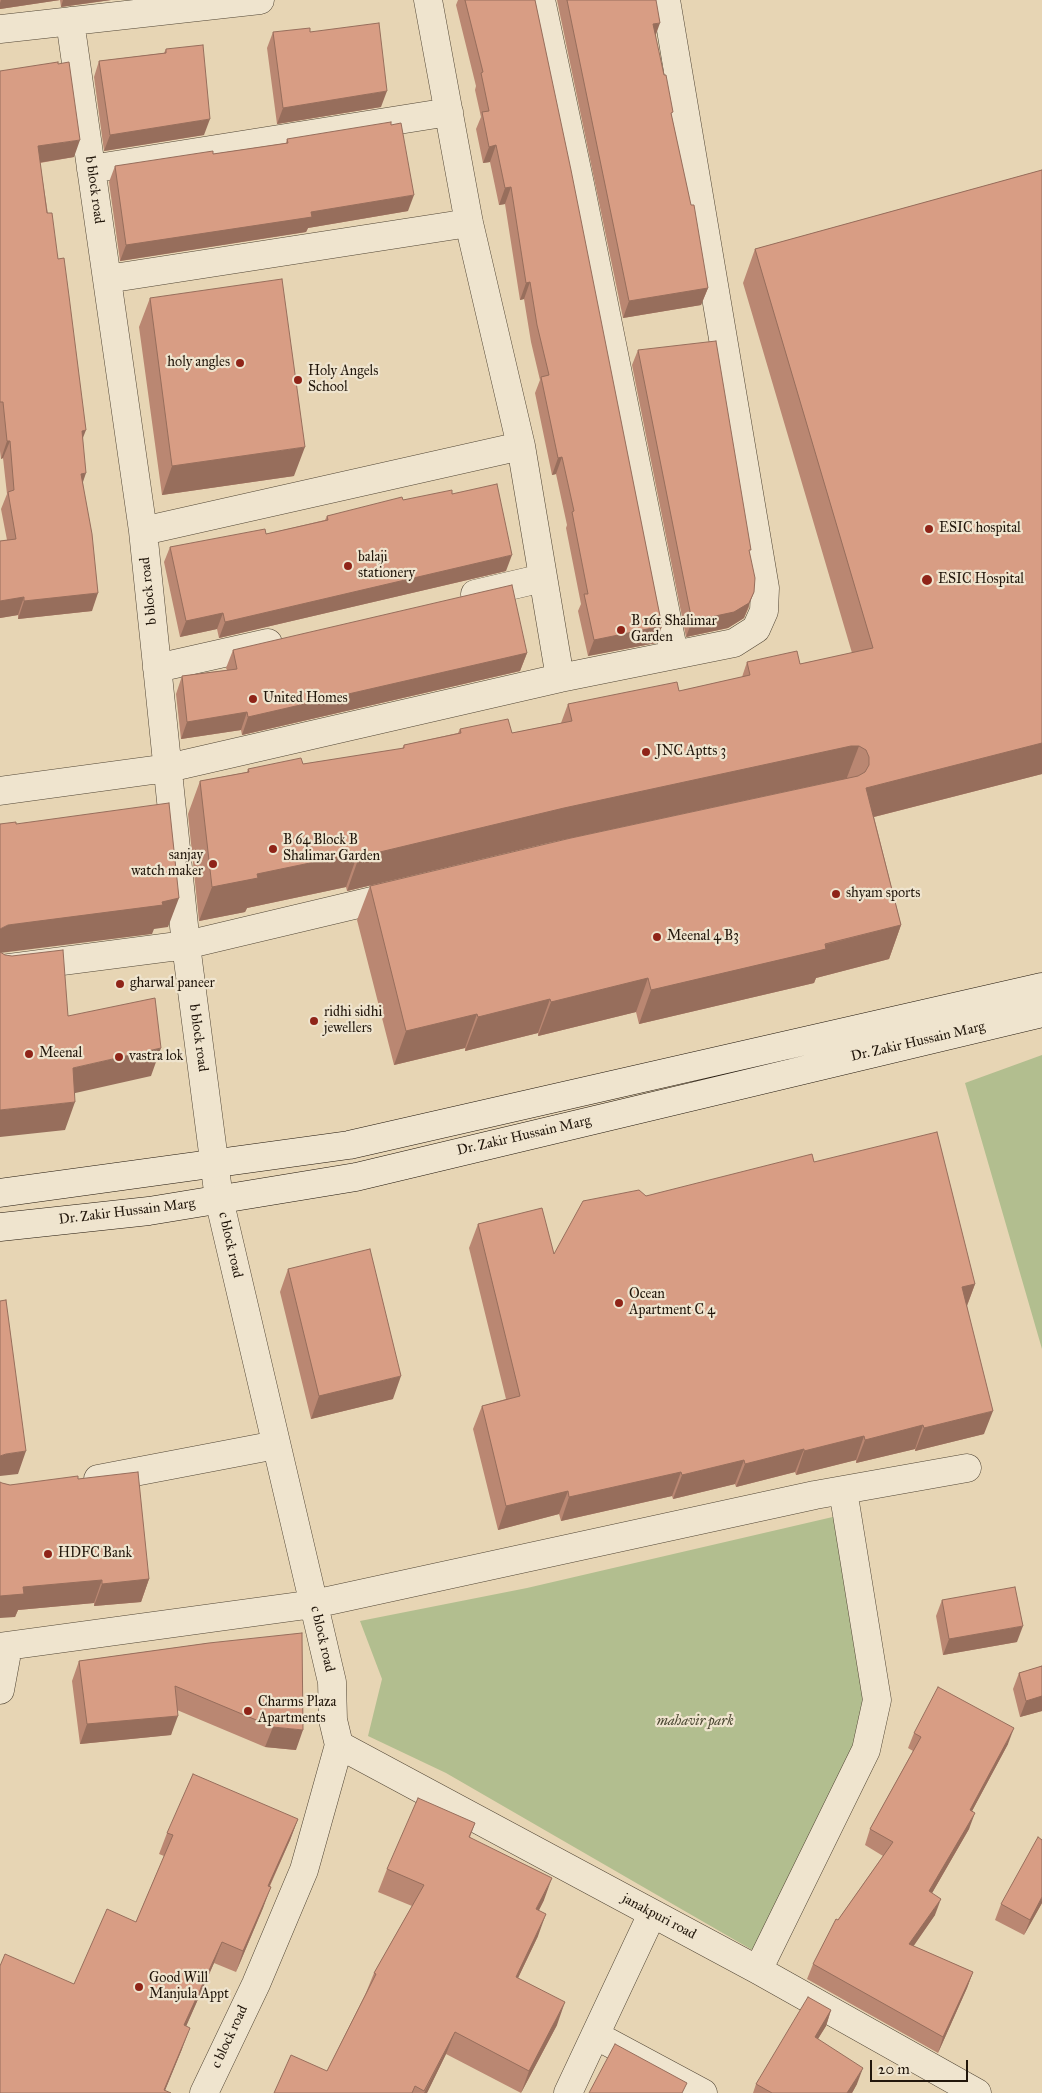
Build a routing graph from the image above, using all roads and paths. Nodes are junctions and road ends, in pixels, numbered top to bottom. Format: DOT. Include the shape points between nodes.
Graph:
graph roads {
  1 [pos="260,0"];
  2 [pos="428,0"];
  3 [pos="541,0"];
  4 [pos="666,0"];
  5 [pos="70,21"];
  6 [pos="0,29"];
  7 [pos="449,112"];
  8 [pos="91,169"];
  9 [pos="469,224"];
  10 [pos="107,278"];
  11 [pos="521,446"];
  12 [pos="143,531"];
  13 [pos="544,578"];
  14 [pos="447,601"];
  15 [pos="292,637"];
  16 [pos="674,654"];
  17 [pos="157,668"];
  18 [pos="560,678"];
  19 [pos="168,768"];
  20 [pos="0,792"];
  21 [pos="423,889"];
  22 [pos="186,945"];
  23 [pos="0,969"];
  24 [pos="1042,986"];
  25 [pos="1042,1013"];
  26 [pos="214,1163"];
  27 [pos="0,1193"];
  28 [pos="219,1200"];
  29 [pos="0,1227"];
  30 [pos="276,1445"];
  31 [pos="967,1468"];
  32 [pos="74,1482"];
  33 [pos="844,1490"];
  34 [pos="314,1604"];
  35 [pos="4,1647"];
  36 [pos="0,1690"];
  37 [pos="339,1746"];
  38 [pos="652,1914"];
  39 [pos="758,1970"];
  40 [pos="595,2035"];
  41 [pos="204,2093"];
  42 [pos="568,2093"];
  43 [pos="701,2093"];
  44 [pos="976,2093"];
  1 -- 5 [label="street"];
  2 -- 7 [label="street"];
  3 -- 16 [label="street"];
  4 -- 16 [label="street" via="765,588 764,611 756,629 734,643"];
  5 -- 6 [label="street"];
  5 -- 8 [label="street, b block road"];
  7 -- 8 [label="street"];
  7 -- 9 [label="street"];
  8 -- 10 [label="street, b block road"];
  9 -- 10 [label="street"];
  9 -- 11 [label="street"];
  10 -- 12 [label="street, b block road"];
  11 -- 12 [label="street"];
  11 -- 13 [label="street"];
  12 -- 17 [label="street, b block road"];
  13 -- 14 [label="street"];
  13 -- 18 [label="street"];
  15 -- 17 [label="street"];
  16 -- 18 [label="street"];
  17 -- 19 [label="street, b block road"];
  18 -- 19 [label="street"];
  19 -- 20 [label="street"];
  19 -- 22 [label="street, b block road"];
  21 -- 22 [label="street"];
  22 -- 23 [label="street"];
  22 -- 26 [label="street, b block road"];
  24 -- 26 [label="street, Dr. Zakir Hussain Marg" via="349,1145"];
  25 -- 28 [label="street, Dr. Zakir Hussain Marg" via="356,1177"];
  26 -- 27 [label="street, Dr. Zakir Hussain Marg"];
  26 -- 28 [label="street, b block road"];
  28 -- 29 [label="street, Dr. Zakir Hussain Marg"];
  28 -- 30 [label="street, c block road"];
  30 -- 32 [label="street"];
  30 -- 34 [label="street, c block road"];
  31 -- 33 [label="street"];
  33 -- 34 [label="street"];
  33 -- 39 [label="street" via="877,1700 866,1750"];
  34 -- 35 [label="street"];
  34 -- 37 [label="street, c block road" via="332,1682"];
  35 -- 36 [label="street"];
  37 -- 38 [label="street, janakpuri road"];
  37 -- 41 [label="street, c block road" via="304,1870 256,1984"];
  38 -- 39 [label="street, janakpuri road"];
  38 -- 40 [label="street"];
  39 -- 44 [label="street, janakpuri road"];
  40 -- 42 [label="street"];
  40 -- 43 [label="street"];
}
